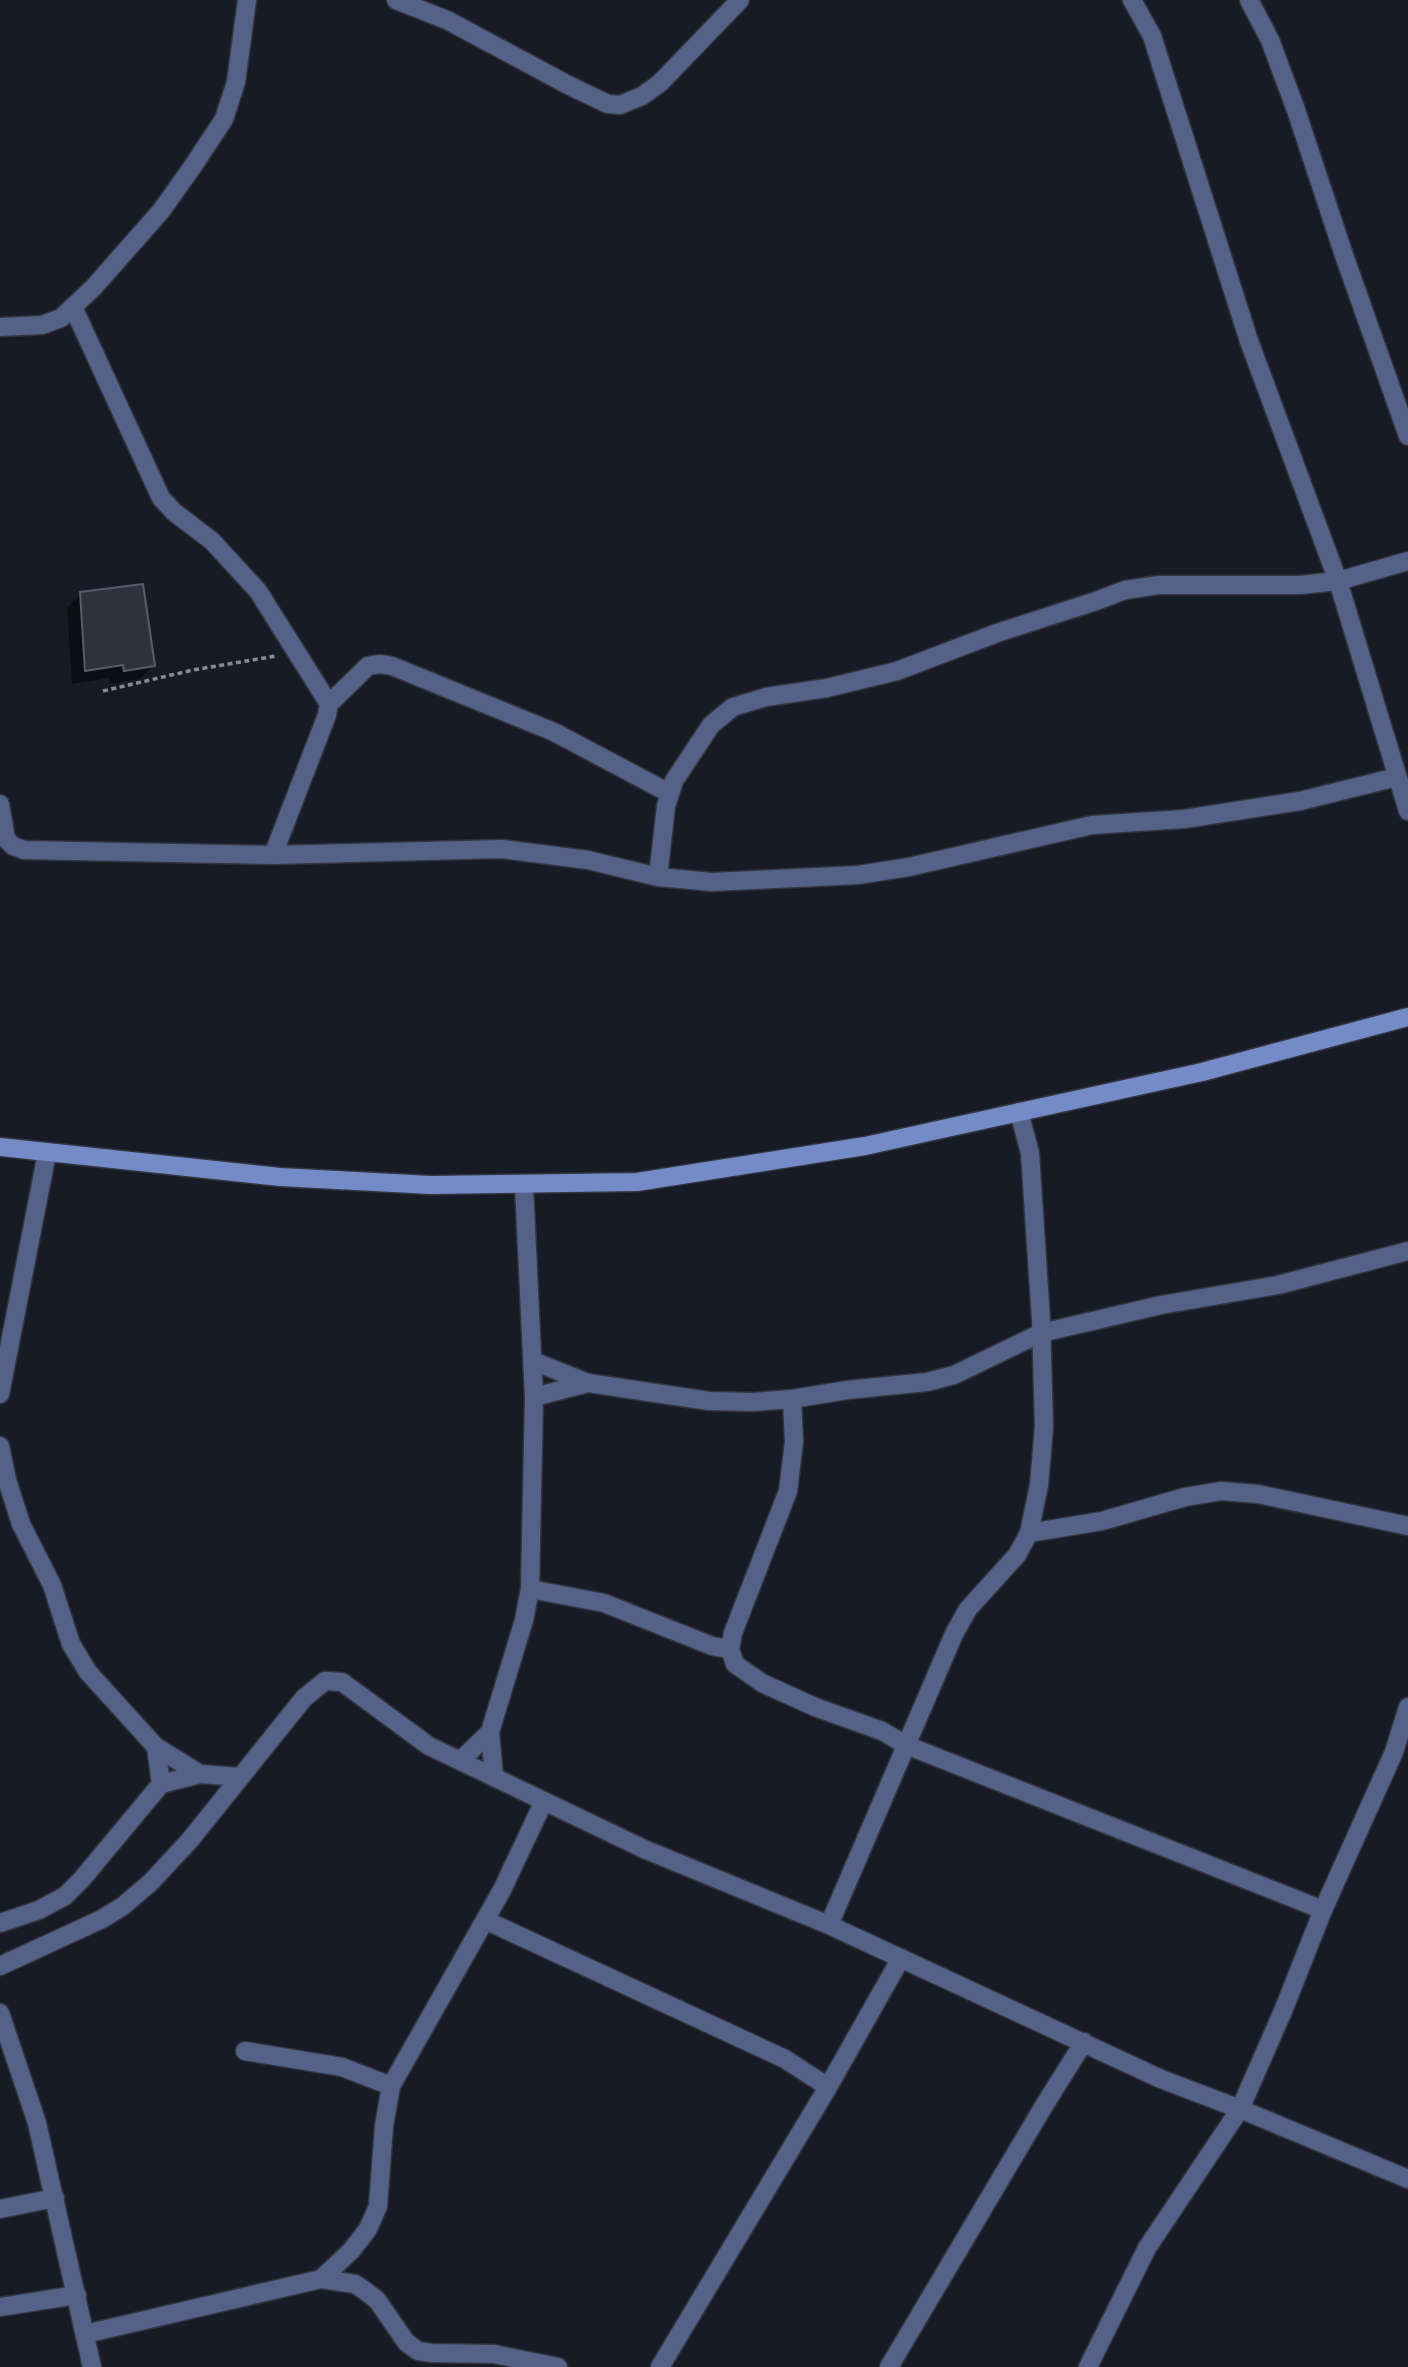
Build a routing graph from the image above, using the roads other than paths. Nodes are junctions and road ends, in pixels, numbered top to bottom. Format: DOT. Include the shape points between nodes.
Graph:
graph roads {
  1 [pos="247,0"];
  2 [pos="396,0"];
  3 [pos="740,0"];
  4 [pos="1132,0"];
  5 [pos="1249,0"];
  6 [pos="73,307"];
  7 [pos="0,327"];
  8 [pos="1408,436"];
  9 [pos="1408,561"];
  10 [pos="1338,581"];
  11 [pos="328,704"];
  12 [pos="1397,777"];
  13 [pos="669,793"];
  14 [pos="0,804"];
  15 [pos="1408,811"];
  16 [pos="273,855"];
  17 [pos="659,877"];
  18 [pos="1408,1017"];
  19 [pos="1019,1112"];
  20 [pos="0,1147"];
  21 [pos="47,1153"];
  22 [pos="524,1185"];
  23 [pos="1408,1251"];
  24 [pos="1041,1333"];
  25 [pos="533,1361"];
  26 [pos="588,1383"];
  27 [pos="0,1394"];
  28 [pos="534,1397"];
  29 [pos="792,1399"];
  30 [pos="0,1446"];
  31 [pos="1408,1526"];
  32 [pos="1029,1533"];
  33 [pos="530,1589"];
  34 [pos="730,1649"];
  35 [pos="1408,1707"];
  36 [pos="490,1732"];
  37 [pos="906,1745"];
  38 [pos="156,1746"];
  39 [pos="1401,1755"];
  40 [pos="460,1761"];
  41 [pos="200,1774"];
  42 [pos="241,1777"];
  43 [pos="494,1777"];
  44 [pos="161,1784"];
  45 [pos="544,1801"];
  46 [pos="1323,1910"];
  47 [pos="485,1920"];
  48 [pos="0,1923"];
  49 [pos="829,1925"];
  50 [pos="901,1958"];
  51 [pos="0,1966"];
  52 [pos="0,2013"];
  53 [pos="4,2039"];
  54 [pos="1084,2042"];
  55 [pos="246,2051"];
  56 [pos="391,2086"];
  57 [pos="828,2087"];
  58 [pos="1240,2109"];
  59 [pos="1408,2179"];
  60 [pos="55,2198"];
  61 [pos="0,2209"];
  62 [pos="351,2251"];
  63 [pos="321,2279"];
  64 [pos="355,2284"];
  65 [pos="77,2295"];
  66 [pos="0,2307"];
  67 [pos="85,2334"];
  68 [pos="92,2367"];
  69 [pos="558,2367"];
  70 [pos="660,2367"];
  71 [pos="889,2367"];
  72 [pos="1088,2367"];
  1 -- 6 [label="street" via="236,82 224,119 161,211"];
  2 -- 3 [label="street" via="447,20 608,104 620,105 660,83"];
  4 -- 10 [label="street" via="1152,36 1249,341"];
  5 -- 8 [label="street" via="1270,40 1296,110"];
  6 -- 7 [label="street" via="42,325"];
  6 -- 11 [label="street" via="162,498 212,541 258,591"];
  9 -- 10 [label="street"];
  10 -- 12 [label="street"];
  10 -- 13 [label="street" via="1159,585 1125,590 897,671 755,700 733,707 712,725"];
  11 -- 13 [label="street" via="368,666 393,666 554,732"];
  11 -- 16 [label="street"];
  12 -- 15 [label="street"];
  12 -- 17 [label="street" via="1300,801 1197,817 1092,825 858,875 712,882"];
  13 -- 17 [label="street"];
  14 -- 16 [label="street" via="6,839 24,850"];
  16 -- 17 [label="street" via="502,849 588,860"];
  18 -- 19 [label="street" via="1202,1072"];
  19 -- 22 [label="street" via="865,1146 637,1182"];
  19 -- 24 [label="street" via="1030,1153"];
  20 -- 21 [label="street"];
  21 -- 22 [label="street" via="280,1177"];
  21 -- 27 [label="street"];
  22 -- 25 [label="street"];
  23 -- 24 [label="street" via="1278,1284"];
  24 -- 29 [label="street" via="954,1375 928,1382"];
  24 -- 32 [label="street" via="1044,1427"];
  25 -- 26 [label="street"];
  25 -- 28 [label="street"];
  26 -- 28 [label="street"];
  26 -- 29 [label="street" via="709,1401"];
  28 -- 33 [label="street"];
  29 -- 34 [label="street" via="794,1442 788,1491"];
  30 -- 38 [label="street" via="21,1524 52,1585 71,1644 88,1672"];
  31 -- 32 [label="street" via="1221,1490 1102,1521"];
  32 -- 37 [label="street" via="1017,1555 968,1609"];
  33 -- 34 [label="street" via="604,1603"];
  33 -- 36 [label="street"];
  34 -- 37 [label="street" via="735,1664 762,1683"];
  35 -- 39 [label="street"];
  36 -- 40 [label="street"];
  36 -- 43 [label="street"];
  37 -- 46 [label="street"];
  37 -- 49 [label="street"];
  38 -- 41 [label="street"];
  38 -- 44 [label="street"];
  39 -- 46 [label="street"];
  40 -- 42 [label="street" via="429,1746 342,1682 325,1681 304,1698"];
  40 -- 43 [label="street"];
  41 -- 42 [label="street"];
  41 -- 44 [label="street"];
  42 -- 51 [label="street" via="190,1840 123,1906"];
  43 -- 45 [label="street"];
  44 -- 48 [label="street" via="65,1896"];
  45 -- 47 [label="street"];
  45 -- 49 [label="street" via="644,1849"];
  46 -- 58 [label="street"];
  47 -- 56 [label="street"];
  47 -- 57 [label="street" via="785,2059"];
  49 -- 50 [label="street"];
  50 -- 54 [label="street"];
  50 -- 57 [label="street"];
  52 -- 53 [label="street"];
  53 -- 60 [label="street" via="37,2123"];
  54 -- 58 [label="street" via="1161,2079"];
  54 -- 71 [label="street"];
  55 -- 56 [label="street" via="342,2067"];
  56 -- 62 [label="street" via="378,2206"];
  57 -- 70 [label="street"];
  58 -- 59 [label="street"];
  58 -- 72 [label="street" via="1147,2248"];
  60 -- 61 [label="street"];
  60 -- 65 [label="street"];
  62 -- 63 [label="street"];
  62 -- 64 [label="street"];
  63 -- 64 [label="street"];
  63 -- 67 [label="street"];
  64 -- 69 [label="street" via="377,2300 406,2342 418,2350 494,2354"];
  65 -- 66 [label="street"];
  65 -- 67 [label="street"];
  67 -- 68 [label="street"];
}
